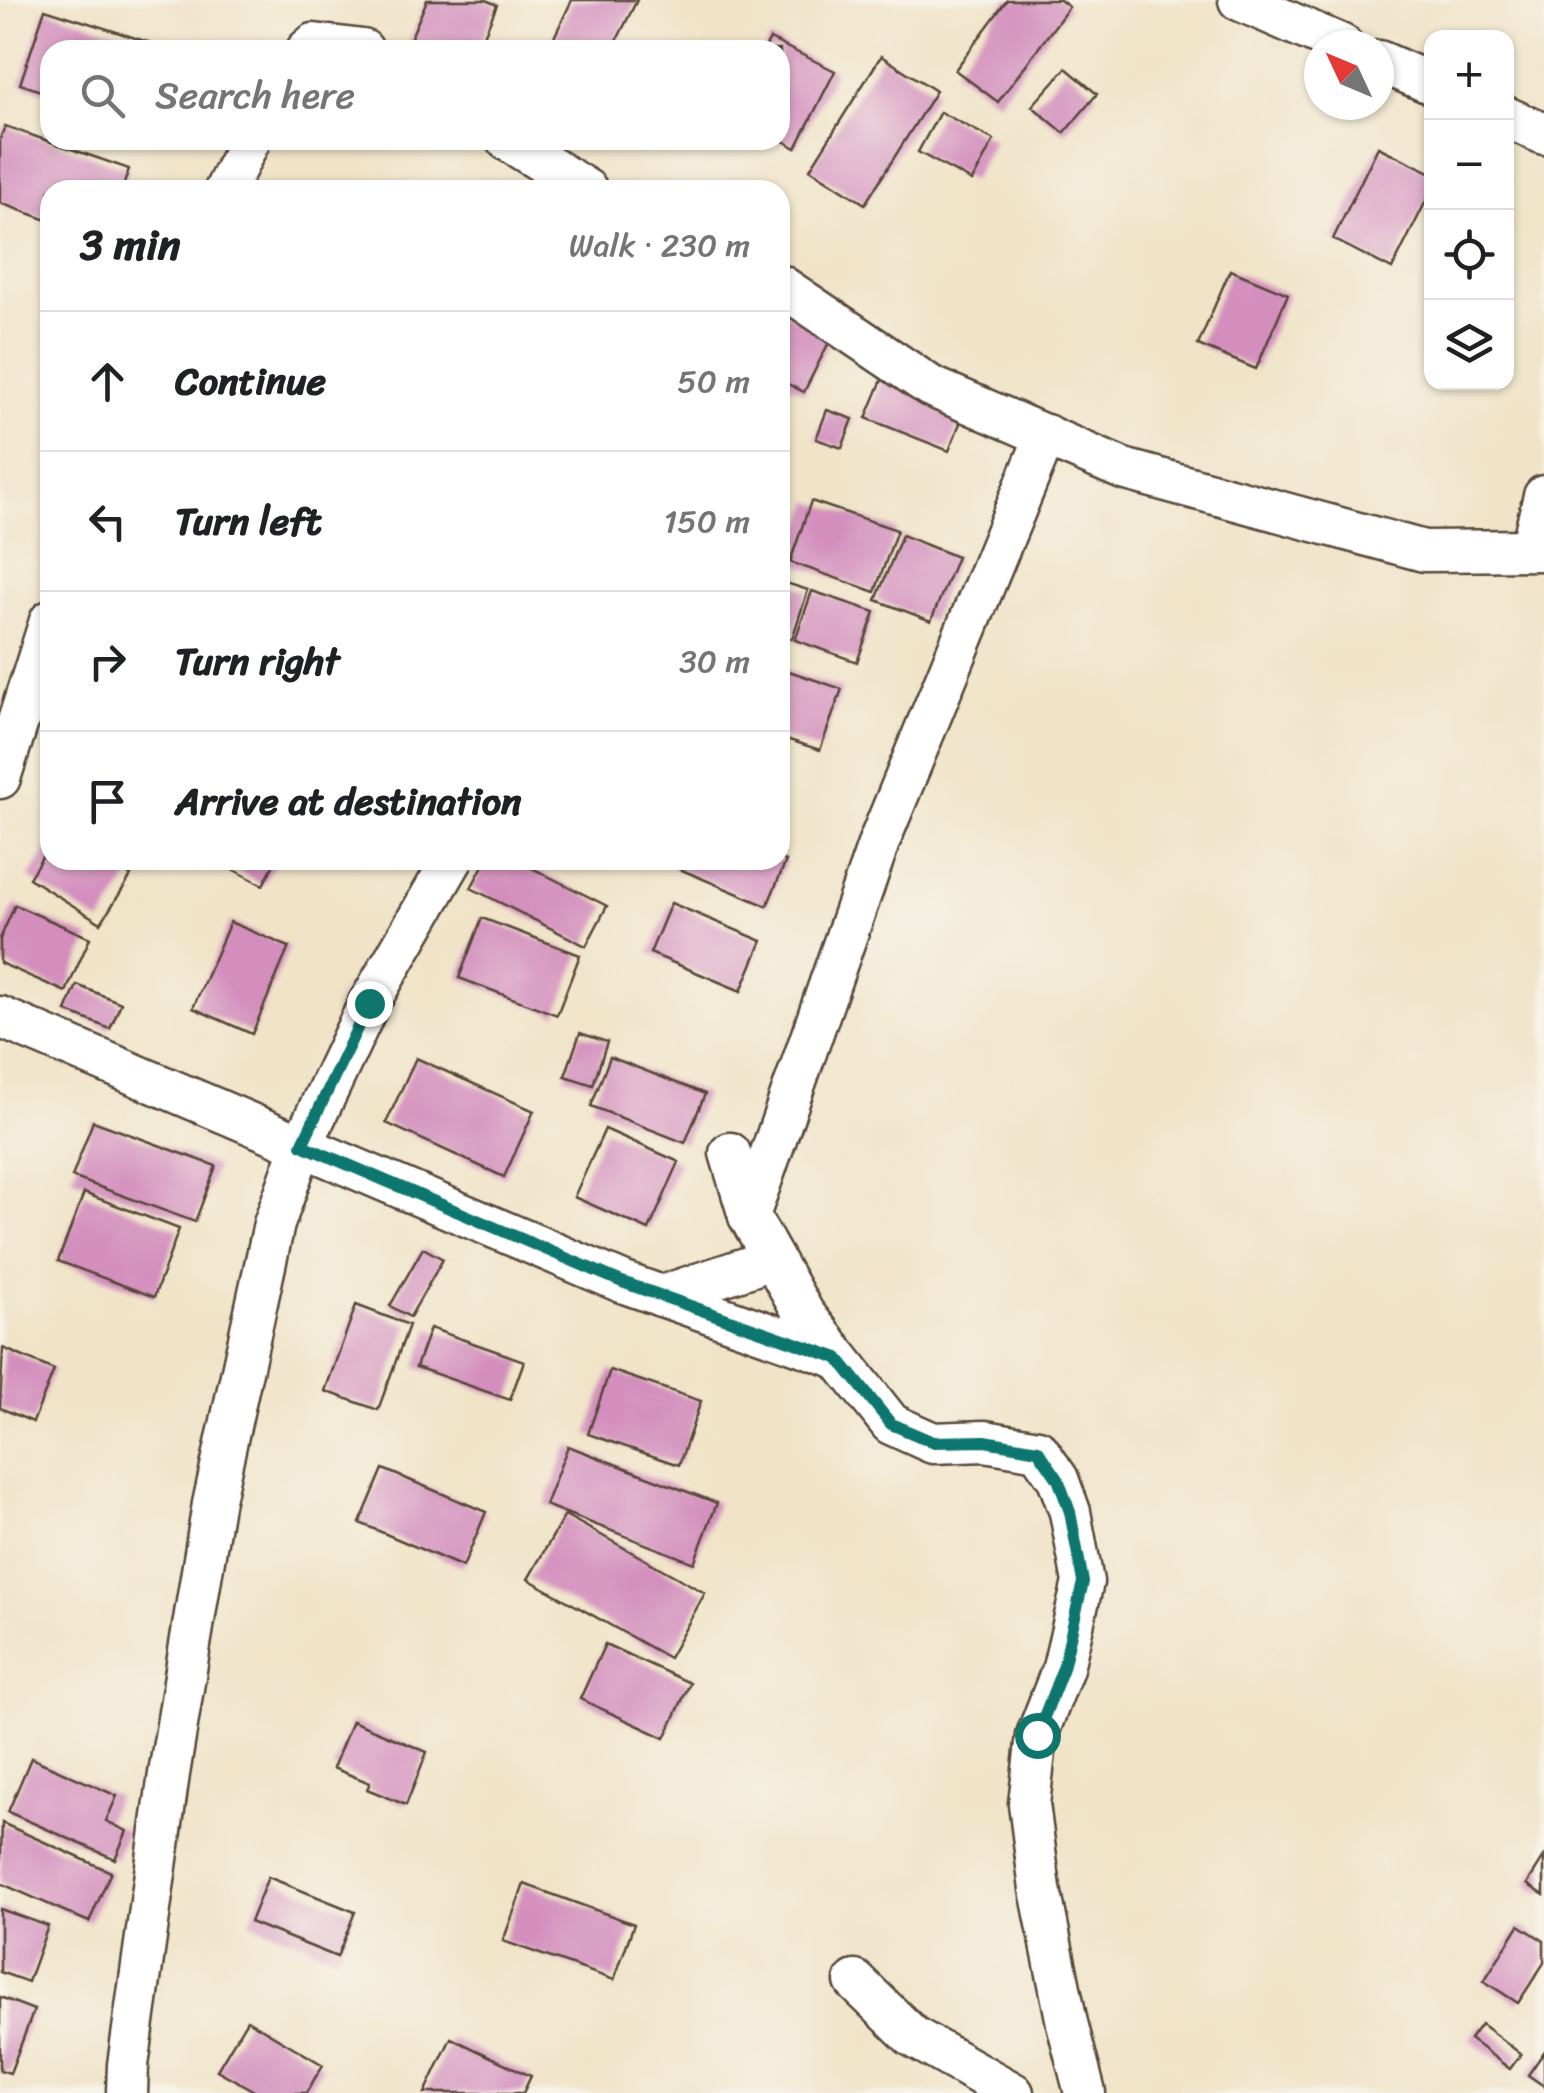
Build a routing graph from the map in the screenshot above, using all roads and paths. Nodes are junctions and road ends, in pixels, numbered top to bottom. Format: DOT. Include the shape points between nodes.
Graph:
graph roads {
  1 [pos="1238,0"];
  2 [pos="1307,30"];
  3 [pos="1394,68"];
  4 [pos="1424,81"];
  5 [pos="1513,120"];
  6 [pos="1544,134"];
  7 [pos="245,150"];
  8 [pos="523,150"];
  9 [pos="230,180"];
  10 [pos="571,180"];
  11 [pos="790,292"];
  12 [pos="1046,436"];
  13 [pos="1544,496"];
  14 [pos="1538,550"];
  15 [pos="40,652"];
  16 [pos="0,778"];
  17 [pos="446,870"];
  18 [pos="0,1018"];
  19 [pos="302,1145"];
  20 [pos="730,1153"];
  21 [pos="750,1216"];
  22 [pos="773,1259"];
  23 [pos="661,1296"];
  24 [pos="838,1358"];
  25 [pos="854,1981"];
  26 [pos="128,2093"];
  27 [pos="1012,2093"];
  28 [pos="1085,2093"];
  1 -- 2 [label="street"];
  3 -- 4 [label="street"];
  5 -- 6 [label="street"];
  7 -- 9 [label="street"];
  8 -- 10 [label="street"];
  11 -- 12 [label="street" via="930,386"];
  12 -- 14 [label="street" via="1123,469 1424,551"];
  12 -- 21 [label="street" via="879,842"];
  13 -- 14 [label="street"];
  15 -- 16 [label="street"];
  17 -- 19 [label="street" via="369,1003"];
  18 -- 19 [label="street"];
  19 -- 23 [label="street"];
  19 -- 26 [label="street" via="274,1224 213,1504"];
  20 -- 21 [label="street"];
  21 -- 22 [label="street"];
  22 -- 23 [label="street"];
  22 -- 24 [label="street"];
  23 -- 24 [label="street"];
  24 -- 28 [label="street" via="891,1424 933,1442 1038,1450 1070,1512 1083,1582 1063,1668 1037,1735 1028,1804"];
  25 -- 27 [label="street" via="912,2036"];
}
